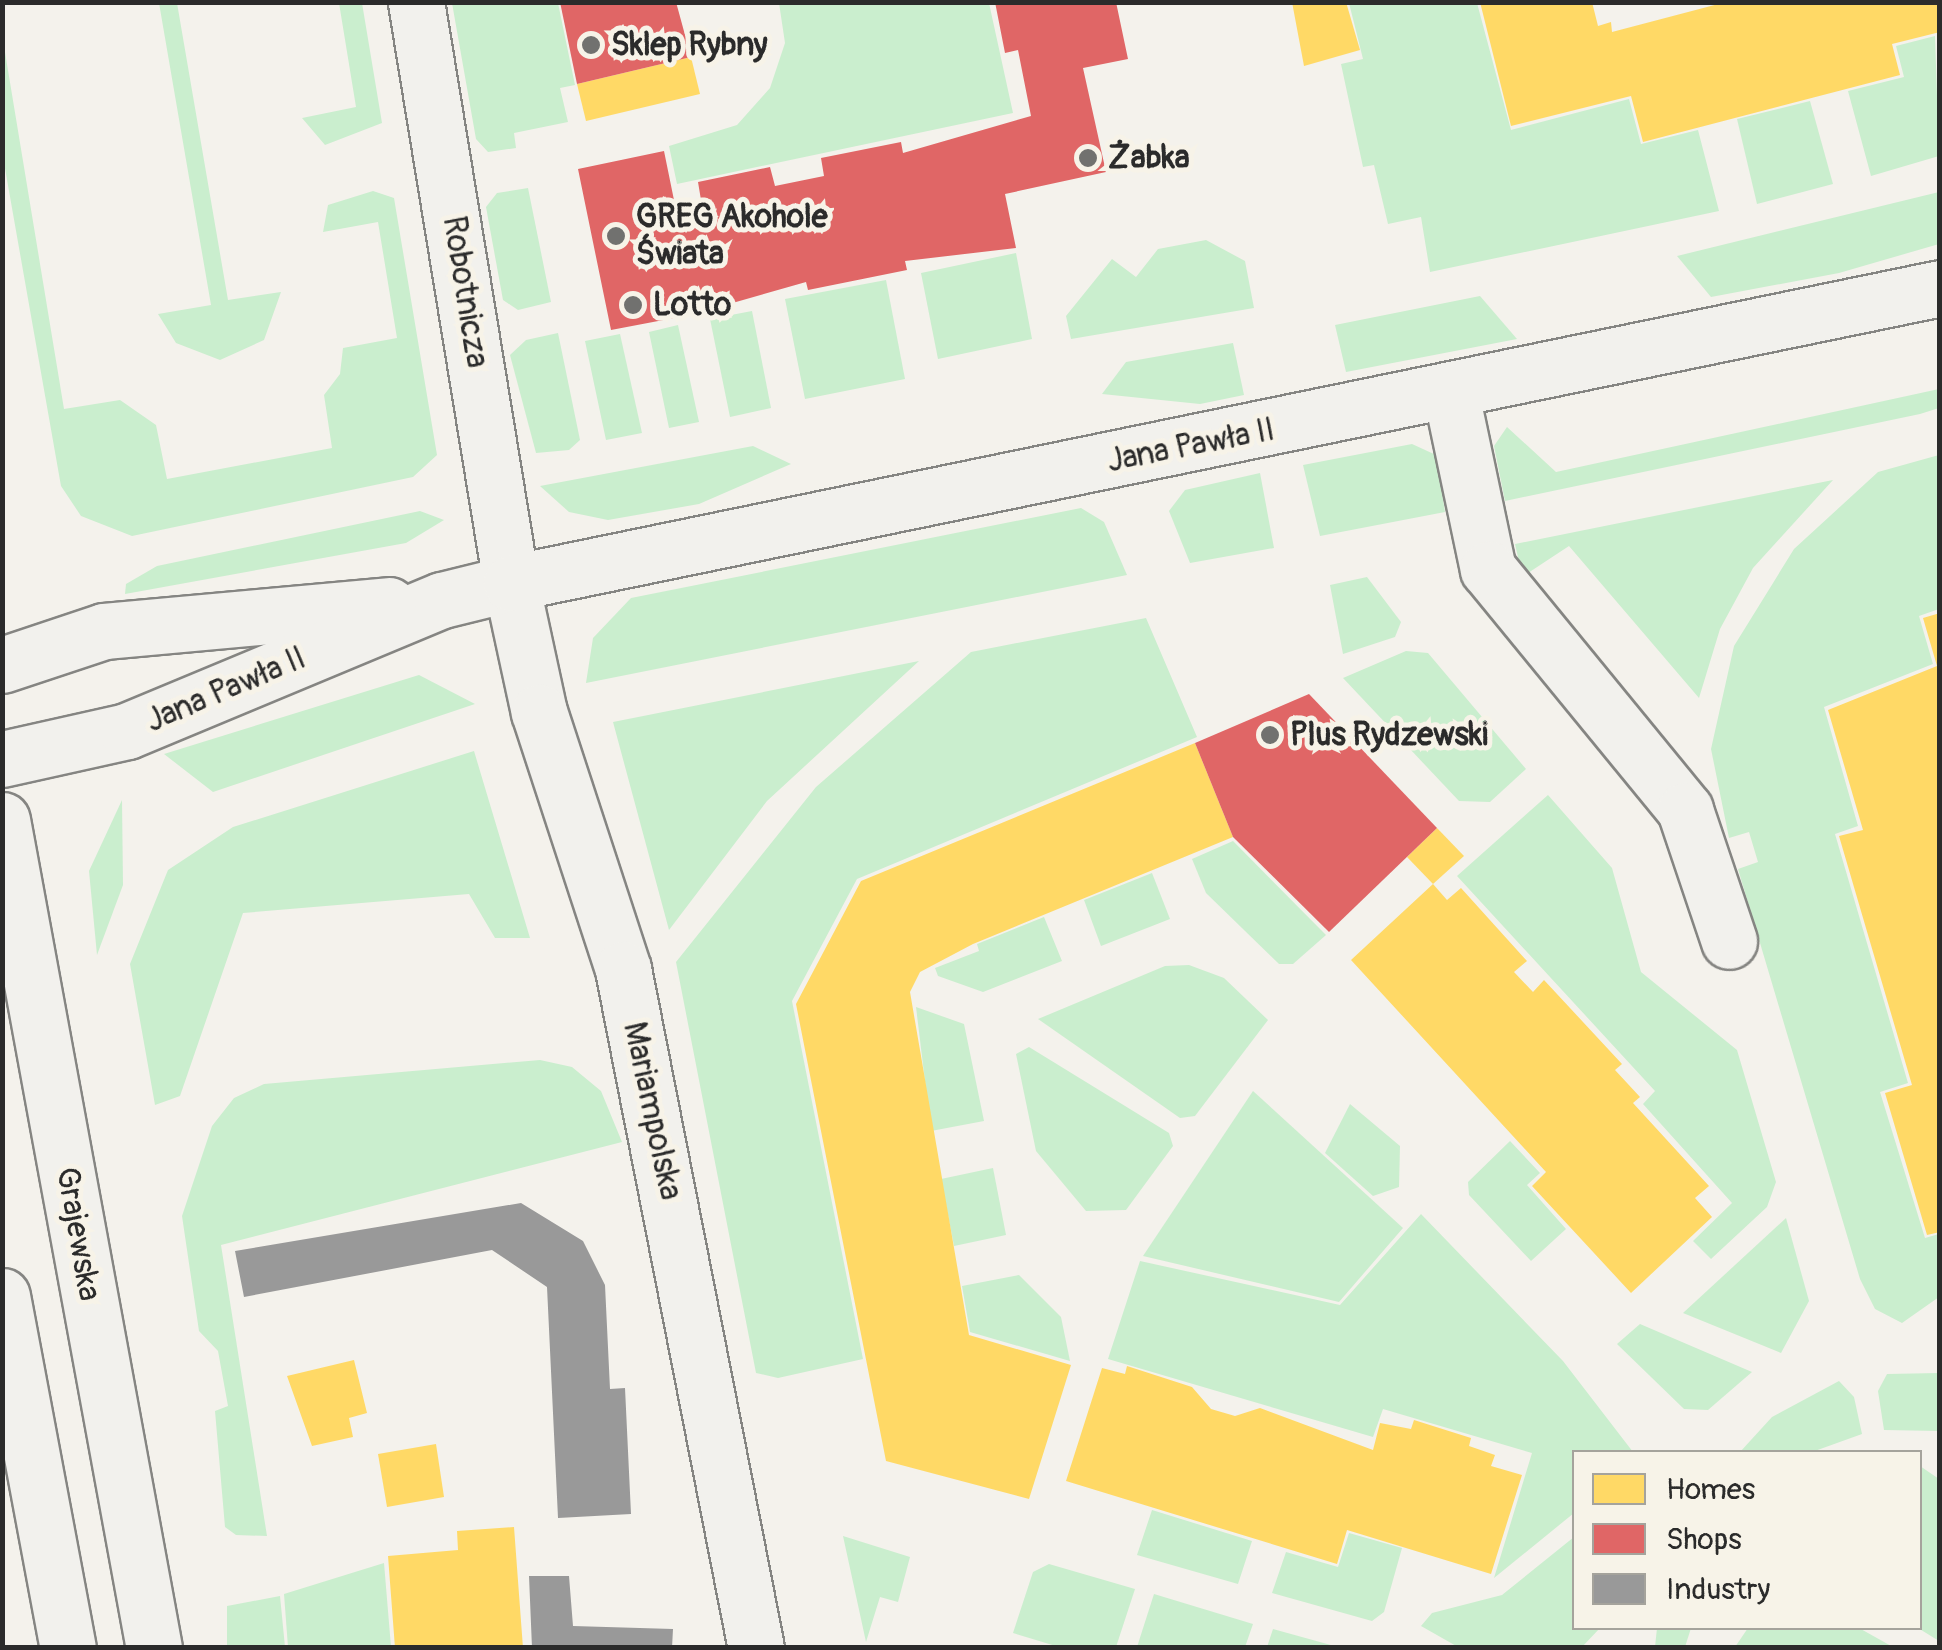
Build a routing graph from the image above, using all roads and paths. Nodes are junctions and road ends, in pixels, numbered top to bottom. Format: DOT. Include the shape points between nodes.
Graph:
graph roads {
  1 [pos="416,2"];
  2 [pos="1940,288"];
  3 [pos="1451,394"];
  4 [pos="510,583"];
  5 [pos="442,600"];
  6 [pos="2,664"];
  7 [pos="2,759"];
  8 [pos="2,820"];
  9 [pos="1730,941"];
  10 [pos="2,1296"];
  11 [pos="68,1648"];
  12 [pos="154,1648"];
  13 [pos="756,1648"];
  1 -- 4 [label="street, Robotnicza"];
  2 -- 3 [label="street, Jana Pawła II"];
  3 -- 4 [label="street, Jana Pawła II"];
  3 -- 9 [label="street" via="1488,569 1685,810"];
  4 -- 5 [label="street, Jana Pawła II"];
  4 -- 13 [label="street, Mariampolska" via="539,712 623,969"];
  5 -- 6 [label="street, Jana Pawła II" via="104,631"];
  5 -- 7 [label="street, Jana Pawła II" via="128,732"];
  8 -- 12 [label="street, Grajewska"];
  10 -- 11 [label="street"];
}
